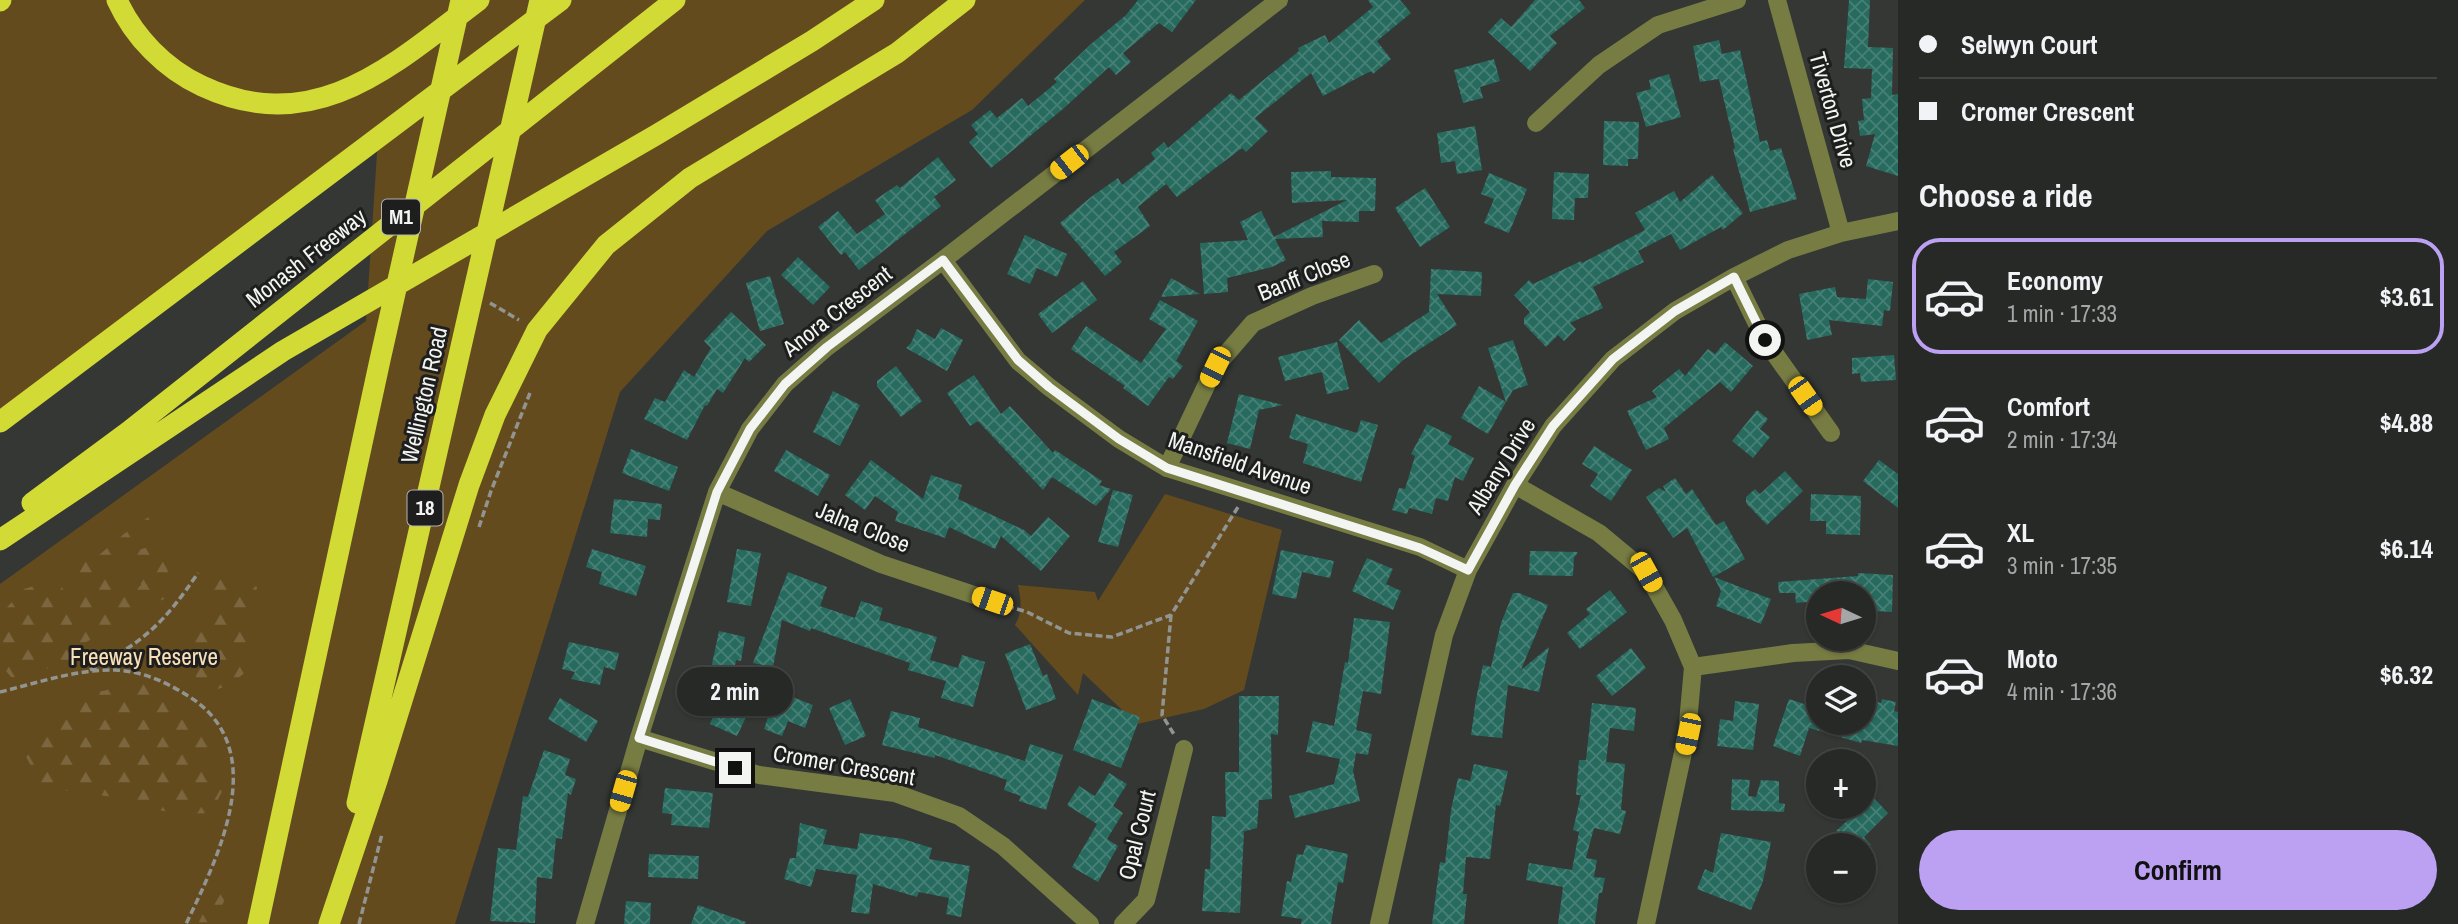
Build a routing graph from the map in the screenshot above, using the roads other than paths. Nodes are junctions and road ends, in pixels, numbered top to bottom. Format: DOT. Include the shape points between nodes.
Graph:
graph roads {
  1 [pos="117,0"];
  2 [pos="540,0"];
  3 [pos="561,0"];
  4 [pos="675,0"];
  5 [pos="874,0"];
  6 [pos="965,0"];
  7 [pos="1279,0"];
  8 [pos="1737,0"];
  9 [pos="1777,0"];
  10 [pos="465,2"];
  11 [pos="1536,123"];
  12 [pos="1898,221"];
  13 [pos="1841,233"];
  14 [pos="943,260"];
  15 [pos="1374,274"];
  16 [pos="1734,277"];
  17 [pos="0,422"];
  18 [pos="1832,433"];
  19 [pos="1167,468"];
  20 [pos="1515,485"];
  21 [pos="717,492"];
  22 [pos="0,527"];
  23 [pos="0,540"];
  24 [pos="1468,570"];
  25 [pos="992,601"];
  26 [pos="1898,661"];
  27 [pos="1693,667"];
  28 [pos="639,738"];
  29 [pos="1184,749"];
  30 [pos="258,924"];
  31 [pos="329,924"];
  32 [pos="585,924"];
  33 [pos="1090,924"];
  34 [pos="1123,924"];
  35 [pos="1379,924"];
  36 [pos="1646,924"];
  1 -- 10 [label="highway" via="135,31 192,82 227,98 272,105 313,101 356,86 393,64"];
  2 -- 31 [label="highway, Wellington Road / 18"];
  3 -- 17 [label="highway"];
  4 -- 22 [label="highway, Monash Freeway / M1" via="128,432"];
  5 -- 23 [label="highway" via="656,135 283,351"];
  6 -- 31 [label="highway" via="897,53 690,178 607,245 537,330 499,405 469,485"];
  7 -- 14 [label="street, Anora Crescent"];
  8 -- 11 [label="street" via="1658,25 1599,65"];
  9 -- 13 [label="street, Tiverton Drive"];
  10 -- 30 [label="highway" via="380,360"];
  12 -- 13 [label="street, Albany Drive"];
  13 -- 16 [label="street, Albany Drive" via="1788,250"];
  14 -- 19 [label="street, Mansfield Avenue" via="1018,360 1119,439"];
  14 -- 21 [label="street, Anora Crescent" via="785,384 750,429"];
  15 -- 19 [label="street, Banff Close" via="1253,323 1215,367"];
  16 -- 18 [label="street" via="1765,340"];
  16 -- 20 [label="street, Albany Drive" via="1675,311 1613,359 1553,426"];
  19 -- 24 [label="street, Mansfield Avenue" via="1420,548"];
  20 -- 24 [label="street, Albany Drive"];
  20 -- 27 [label="street" via="1599,533 1646,572"];
  21 -- 25 [label="street, Jalna Close" via="881,564"];
  21 -- 28 [label="street, Anora Crescent"];
  24 -- 35 [label="street, Albany Drive" via="1444,635"];
  26 -- 27 [label="street" via="1849,650"];
  27 -- 36 [label="street" via="1688,734"];
  28 -- 32 [label="street, Anora Crescent"];
  28 -- 33 [label="street, Cromer Crescent" via="759,775 895,793 960,816 1003,846"];
  29 -- 34 [label="street, Opal Court" via="1146,900"];
}
